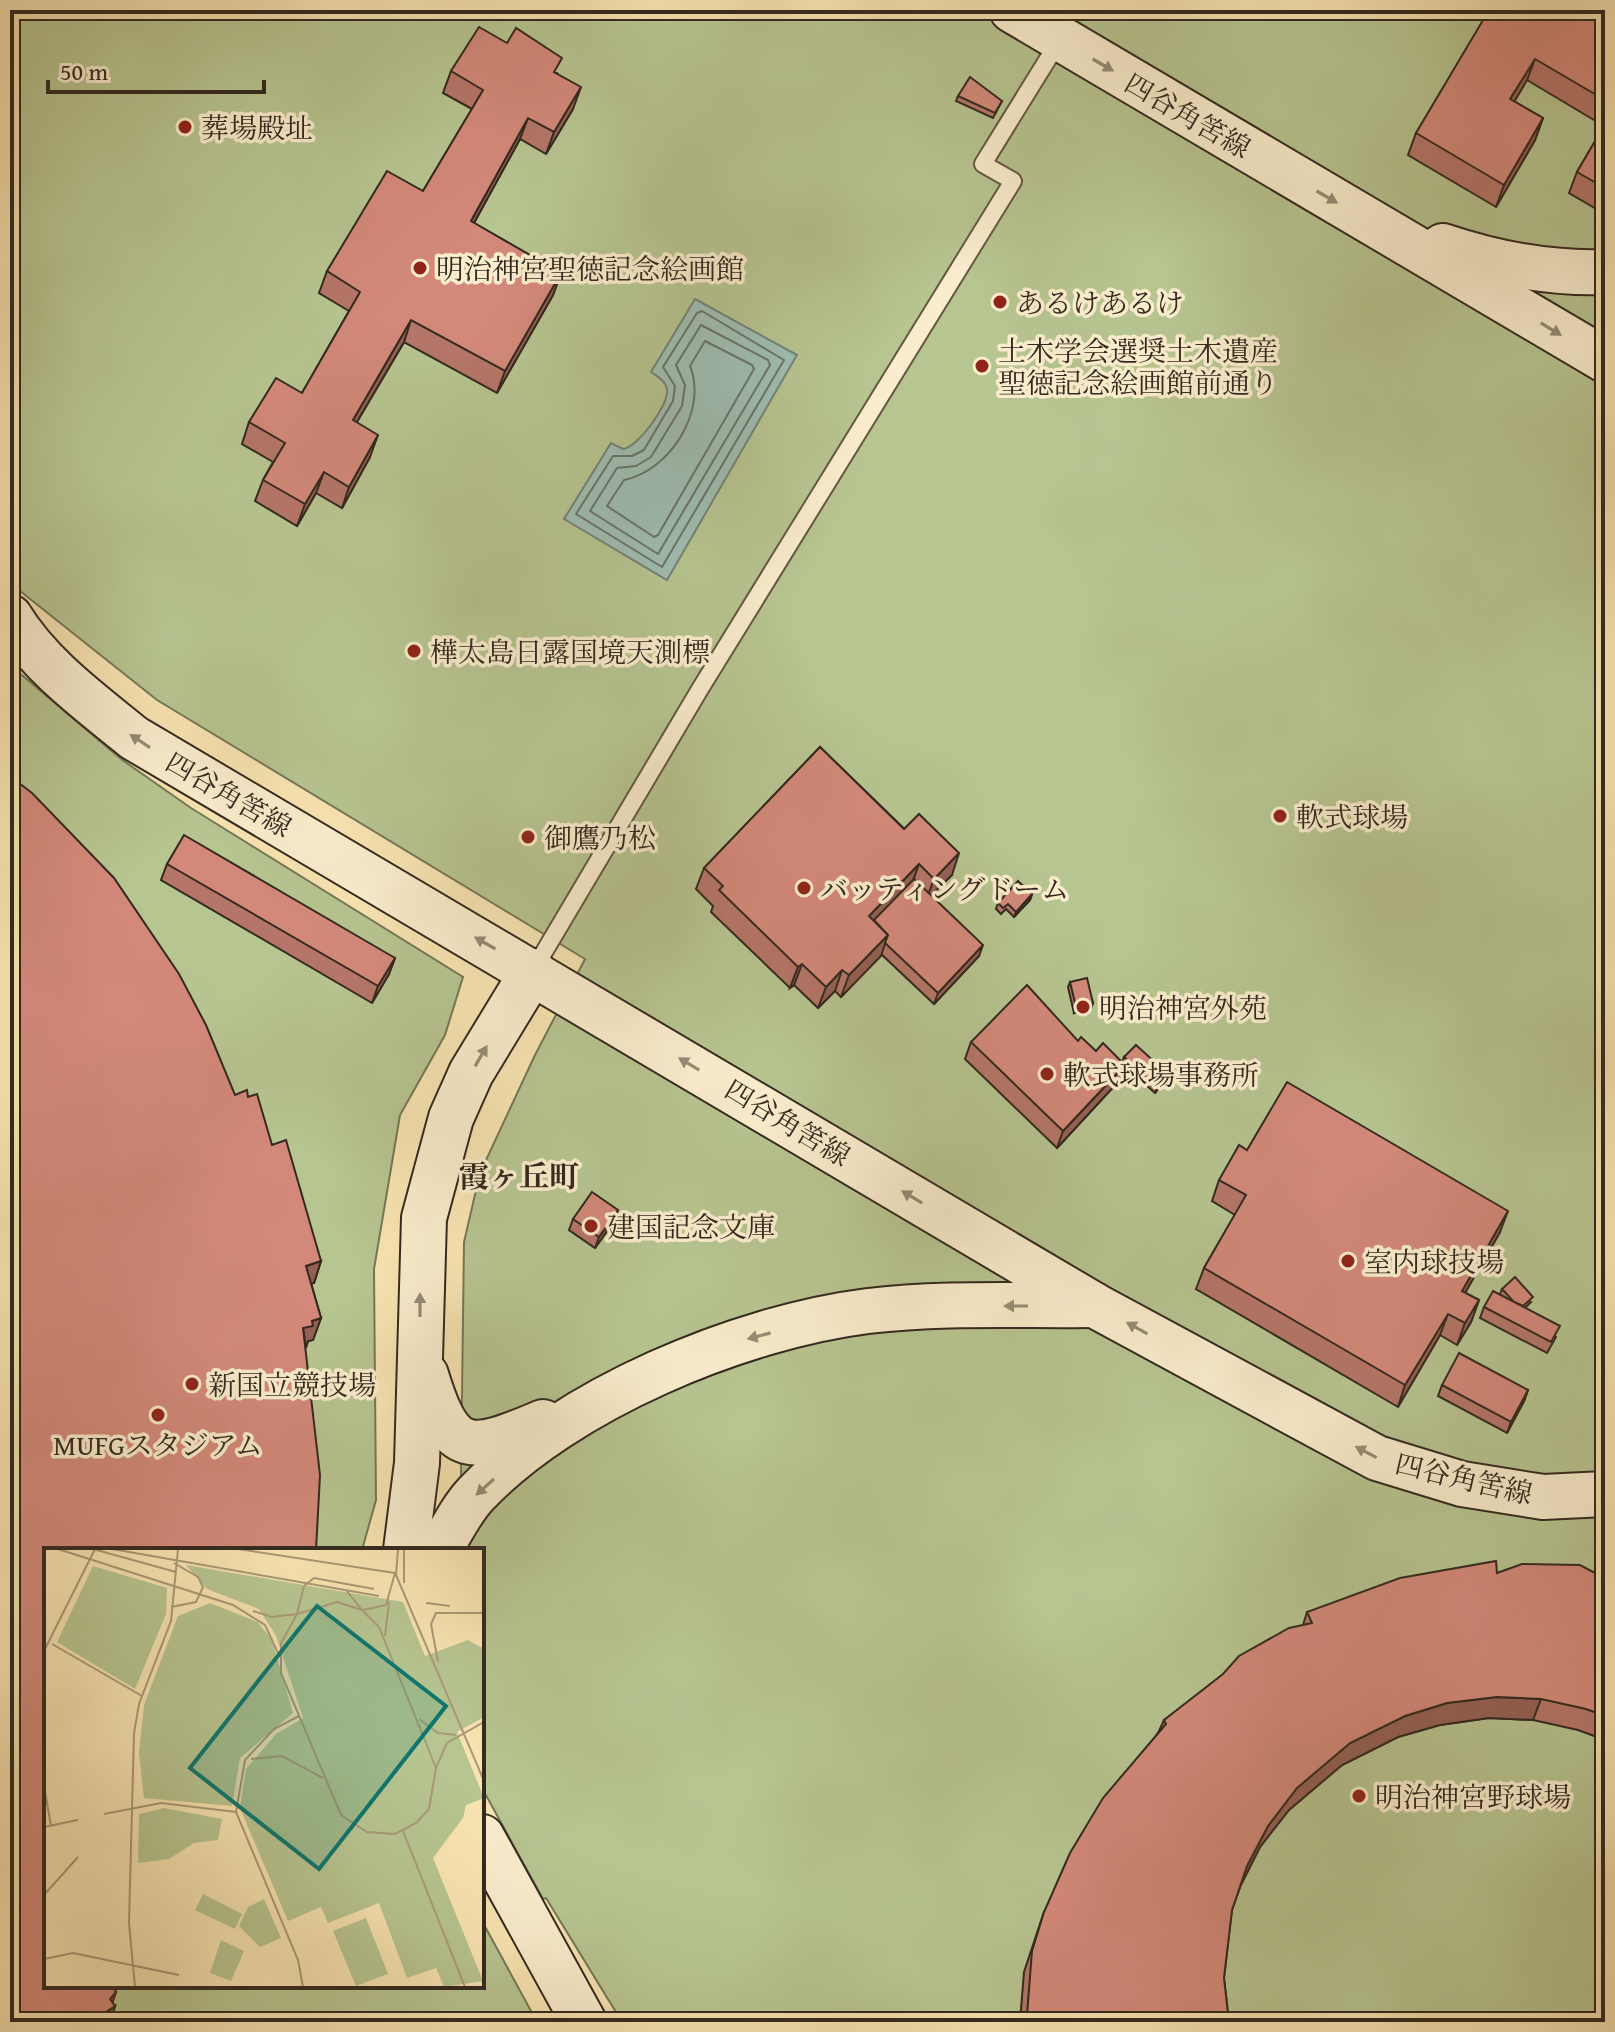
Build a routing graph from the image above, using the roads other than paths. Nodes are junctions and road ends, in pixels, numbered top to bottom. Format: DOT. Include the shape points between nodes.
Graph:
graph roads {
  1 [pos="1012,10"];
  2 [pos="1060,40"];
  3 [pos="1365,219"];
  4 [pos="1605,272"];
  5 [pos="1605,360"];
  6 [pos="14,626"];
  7 [pos="533,971"];
  8 [pos="1094,1305"];
  9 [pos="420,1355"];
  10 [pos="641,1380"];
  11 [pos="1605,1494"];
  12 [pos="406,1548"];
  13 [pos="441,1548"];
  14 [pos="484,1841"];
  15 [pos="584,2022"];
  1 -- 2 [label="main road, 四谷角筈線"];
  2 -- 3 [label="main road, 四谷角筈線, one-way"];
  2 -- 7 [label="lane" via="983,164 1013,181"];
  3 -- 4 [label="main road, 四谷角筈線" via="1483,259 1549,272"];
  3 -- 5 [label="main road, 四谷角筈線, one-way"];
  7 -- 6 [label="main road, 四谷角筈線, one-way" via="134,738 73,689"];
  8 -- 7 [label="main road, 四谷角筈線, one-way"];
  9 -- 7 [label="main road, one-way" via="424,1218 435,1172 471,1073"];
  8 -- 10 [label="main road, one-way" via="868,1311 745,1339"];
  11 -- 8 [label="main road, 四谷角筈線, one-way" via="1543,1497 1462,1484 1377,1458"];
  9 -- 10 [label="main road" via="445,1425 454,1435 477,1444 504,1440"];
  9 -- 12 [label="main road" via="417,1463"];
  10 -- 13 [label="main road, one-way" via="583,1413 505,1469 476,1494"];
  14 -- 15 [label="main road"];
}
